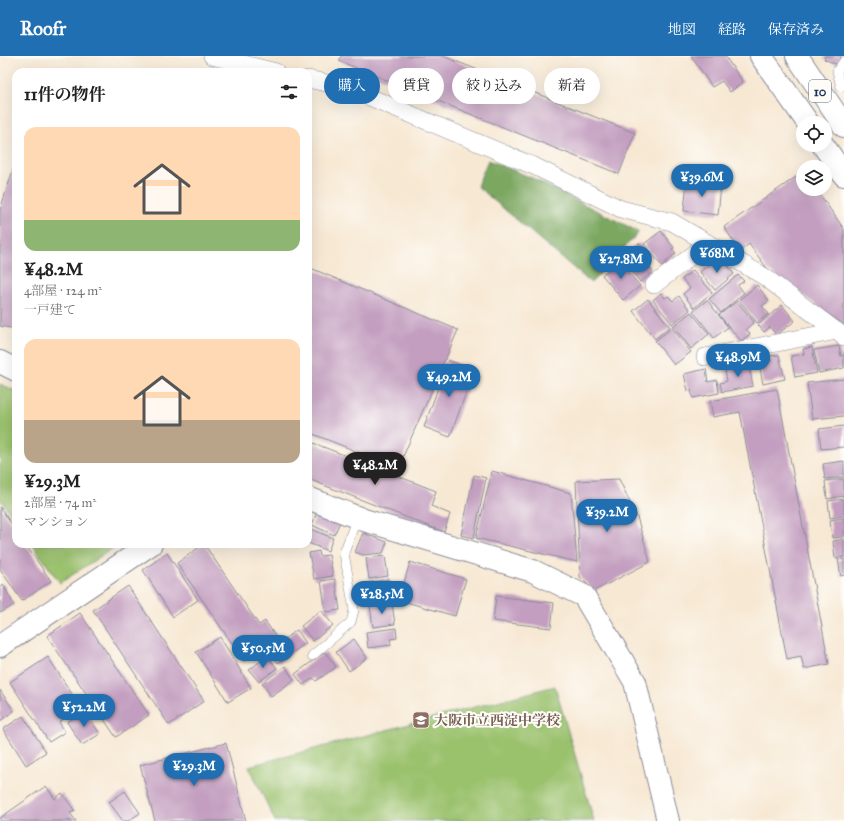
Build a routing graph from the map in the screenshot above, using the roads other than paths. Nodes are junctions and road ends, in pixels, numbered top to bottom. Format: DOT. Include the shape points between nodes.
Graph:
graph roads {
  1 [pos="212,56"];
  2 [pos="761,56"];
  3 [pos="797,56"];
  4 [pos="235,58"];
  5 [pos="844,62"];
  6 [pos="264,68"];
  7 [pos="312,80"];
  8 [pos="836,96"];
  9 [pos="803,116"];
  10 [pos="844,126"];
  11 [pos="828,152"];
  12 [pos="844,175"];
  13 [pos="708,243"];
  14 [pos="654,285"];
  15 [pos="841,334"];
  16 [pos="705,357"];
  17 [pos="0,362"];
  18 [pos="12,368"];
  19 [pos="312,500"];
  20 [pos="357,517"];
  21 [pos="145,548"];
  22 [pos="0,646"];
  23 [pos="312,656"];
  24 [pos="668,821"];
  1 -- 4 [label="street"];
  2 -- 9 [label="street, 10"];
  3 -- 8 [label="street, 10"];
  4 -- 6 [label="street"];
  5 -- 8 [label="lane" via="837,71"];
  7 -- 13 [label="street" via="348,88 536,167 621,209 672,222"];
  8 -- 10 [label="street, 10"];
  11 -- 12 [label="street"];
  13 -- 14 [label="street"];
  13 -- 15 [label="street" via="765,277"];
  15 -- 16 [label="street"];
  17 -- 18 [label="street"];
  19 -- 20 [label="street"];
  20 -- 23 [label="lane" via="344,553 354,610 351,622"];
  20 -- 24 [label="street" via="533,571 584,596 635,682"];
  21 -- 22 [label="street"];
}
